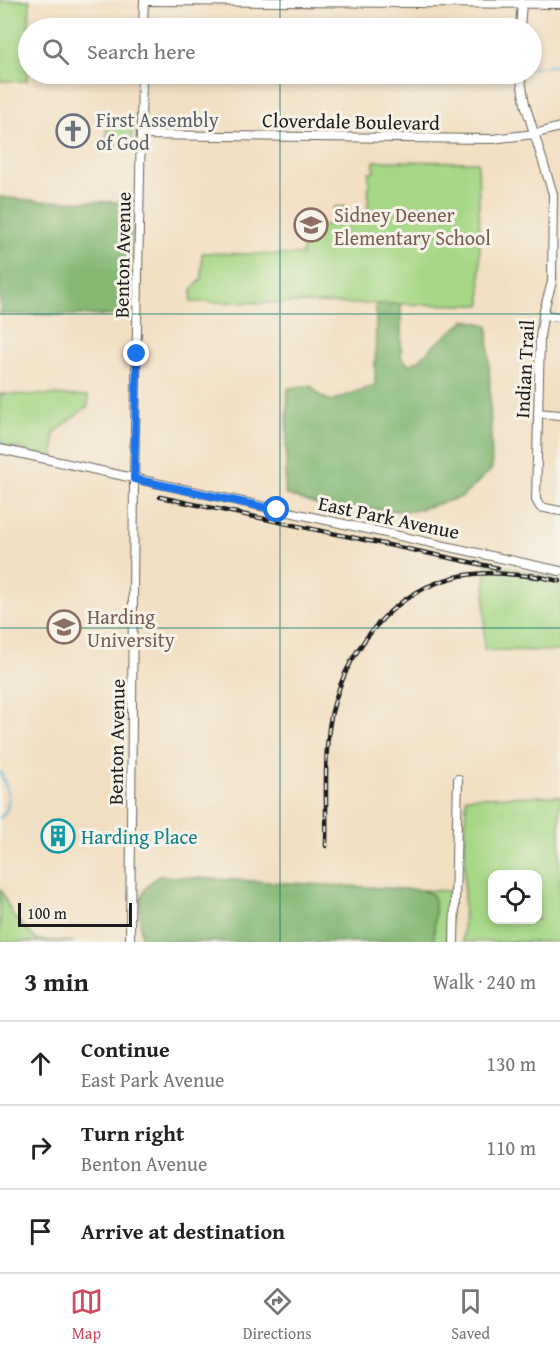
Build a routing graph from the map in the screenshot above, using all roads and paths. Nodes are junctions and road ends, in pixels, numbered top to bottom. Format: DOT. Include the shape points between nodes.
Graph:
graph roads {
  1 [pos="144,0"];
  2 [pos="522,3"];
  3 [pos="560,4"];
  4 [pos="143,18"];
  5 [pos="521,18"];
  6 [pos="142,84"];
  7 [pos="522,84"];
  8 [pos="560,127"];
  9 [pos="534,134"];
  10 [pos="141,135"];
  11 [pos="557,220"];
  12 [pos="543,315"];
  13 [pos="560,317"];
  14 [pos="538,413"];
  15 [pos="560,415"];
  16 [pos="0,449"];
  17 [pos="134,479"];
  18 [pos="560,511"];
  19 [pos="560,570"];
  20 [pos="458,779"];
  21 [pos="130,942"];
  22 [pos="454,942"];
  1 -- 2 [label="street"];
  1 -- 4 [label="street"];
  2 -- 3 [label="street"];
  2 -- 5 [label="street"];
  6 -- 10 [label="street, Benton Avenue"];
  7 -- 9 [label="street, Indian Trail"];
  8 -- 9 [label="street, Cloverdale Boulevard"];
  9 -- 10 [label="street, Cloverdale Boulevard" via="484,139"];
  9 -- 11 [label="street, Indian Trail" via="552,187"];
  10 -- 17 [label="street, Benton Avenue"];
  11 -- 12 [label="street, Indian Trail" via="552,282"];
  12 -- 13 [label="street"];
  12 -- 14 [label="street, Indian Trail"];
  14 -- 15 [label="street"];
  14 -- 18 [label="street, Indian Trail" via="536,500 540,507"];
  16 -- 17 [label="street, East Park Avenue"];
  17 -- 19 [label="street, East Park Avenue"];
  17 -- 21 [label="street, Benton Avenue"];
  20 -- 22 [label="street"];
}
